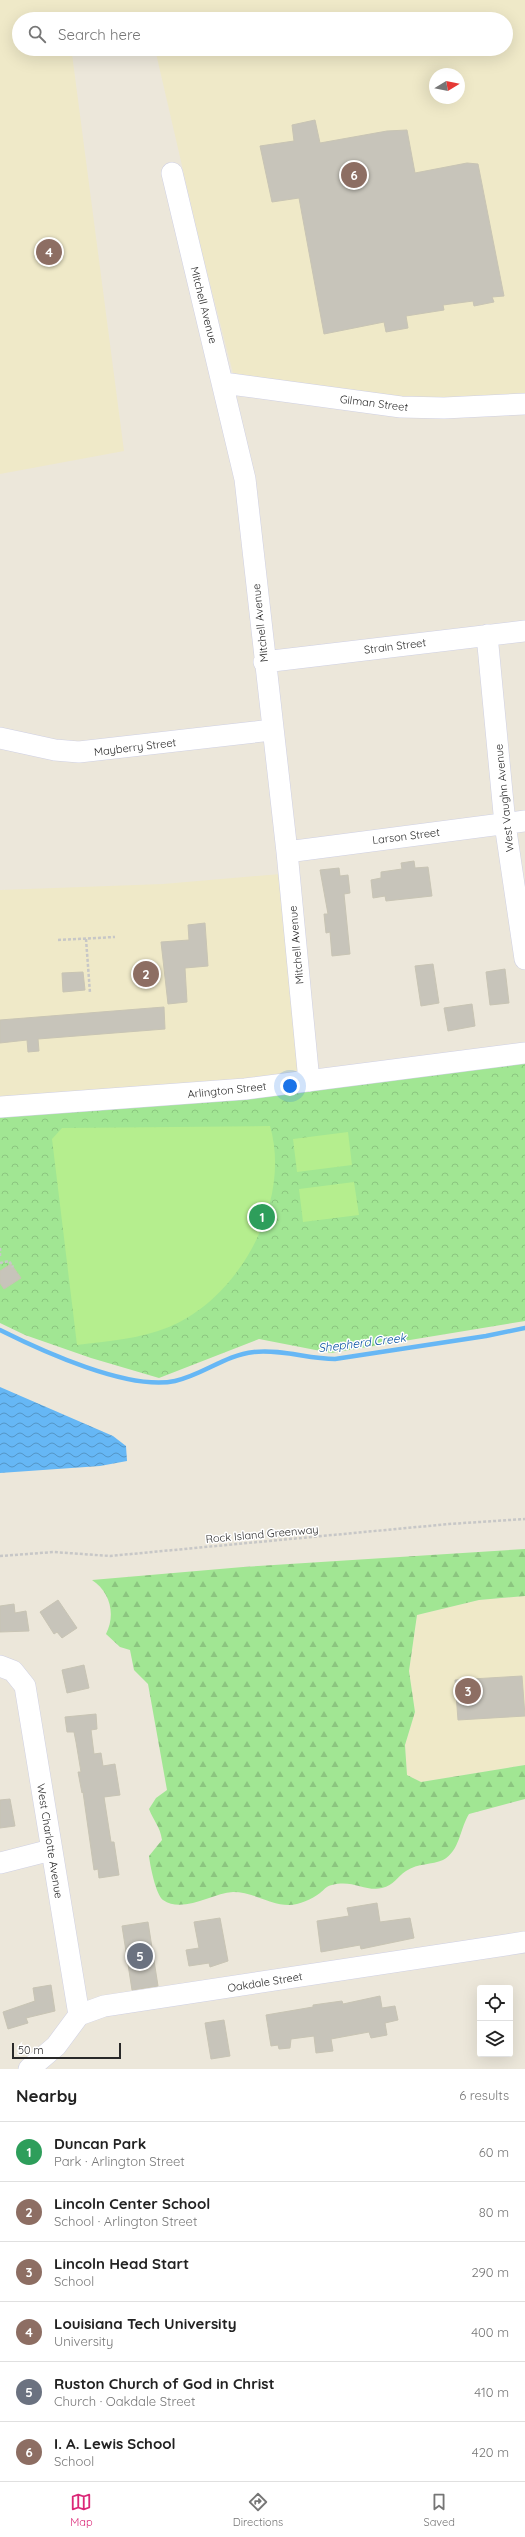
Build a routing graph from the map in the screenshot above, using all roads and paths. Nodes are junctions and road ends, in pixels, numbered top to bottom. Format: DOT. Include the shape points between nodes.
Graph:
graph roads {
  1 [pos="172,172"];
  2 [pos="223,383"];
  3 [pos="525,404"];
  4 [pos="525,631"];
  5 [pos="487,635"];
  6 [pos="264,662"];
  7 [pos="272,730"];
  8 [pos="0,738"];
  9 [pos="515,822"];
  10 [pos="287,852"];
  11 [pos="115,937"];
  12 [pos="86,938"];
  13 [pos="58,940"];
  14 [pos="525,959"];
  15 [pos="90,993"];
  16 [pos="525,1053"];
  17 [pos="309,1080"];
  18 [pos="0,1107"];
  19 [pos="0,1248"];
  20 [pos="0,1256"];
  21 [pos="0,1263"];
  22 [pos="13,1267"];
  23 [pos="525,1519"];
  24 [pos="0,1556"];
  25 [pos="6,1668"];
  26 [pos="51,1850"];
  27 [pos="0,1863"];
  28 [pos="525,1942"];
  29 [pos="79,2015"];
  30 [pos="29,2069"];
  1 -- 2 [label="street, Mitchell Avenue"];
  2 -- 3 [label="street, Gilman Street" via="401,407 444,408"];
  2 -- 6 [label="street, Mitchell Avenue" via="245,479"];
  4 -- 5 [label="street, Strain Street"];
  5 -- 6 [label="street, Strain Street"];
  5 -- 9 [label="street, West Vaughn Avenue"];
  6 -- 7 [label="street, Mitchell Avenue"];
  7 -- 8 [label="street, Mayberry Street" via="86,752 55,750"];
  7 -- 10 [label="street, Mitchell Avenue"];
  9 -- 10 [label="street, Larson Street"];
  9 -- 14 [label="street, West Vaughn Avenue"];
  10 -- 17 [label="street, Mitchell Avenue"];
  11 -- 12 [label="path"];
  12 -- 13 [label="path"];
  12 -- 15 [label="path"];
  16 -- 17 [label="street, Arlington Street"];
  17 -- 18 [label="street, Arlington Street" via="187,1094"];
  19 -- 20 [label="path"];
  21 -- 22 [label="path" via="9,1261"];
  23 -- 24 [label="path, Rock Island Greenway" via="110,1556 54,1552"];
  25 -- 26 [label="street, West Charlotte Avenue" via="25,1686"];
  26 -- 27 [label="street"];
  26 -- 29 [label="street, West Charlotte Avenue"];
  28 -- 29 [label="street, Oakdale Street" via="104,2006"];
  29 -- 30 [label="street" via="56,2046"];
}
